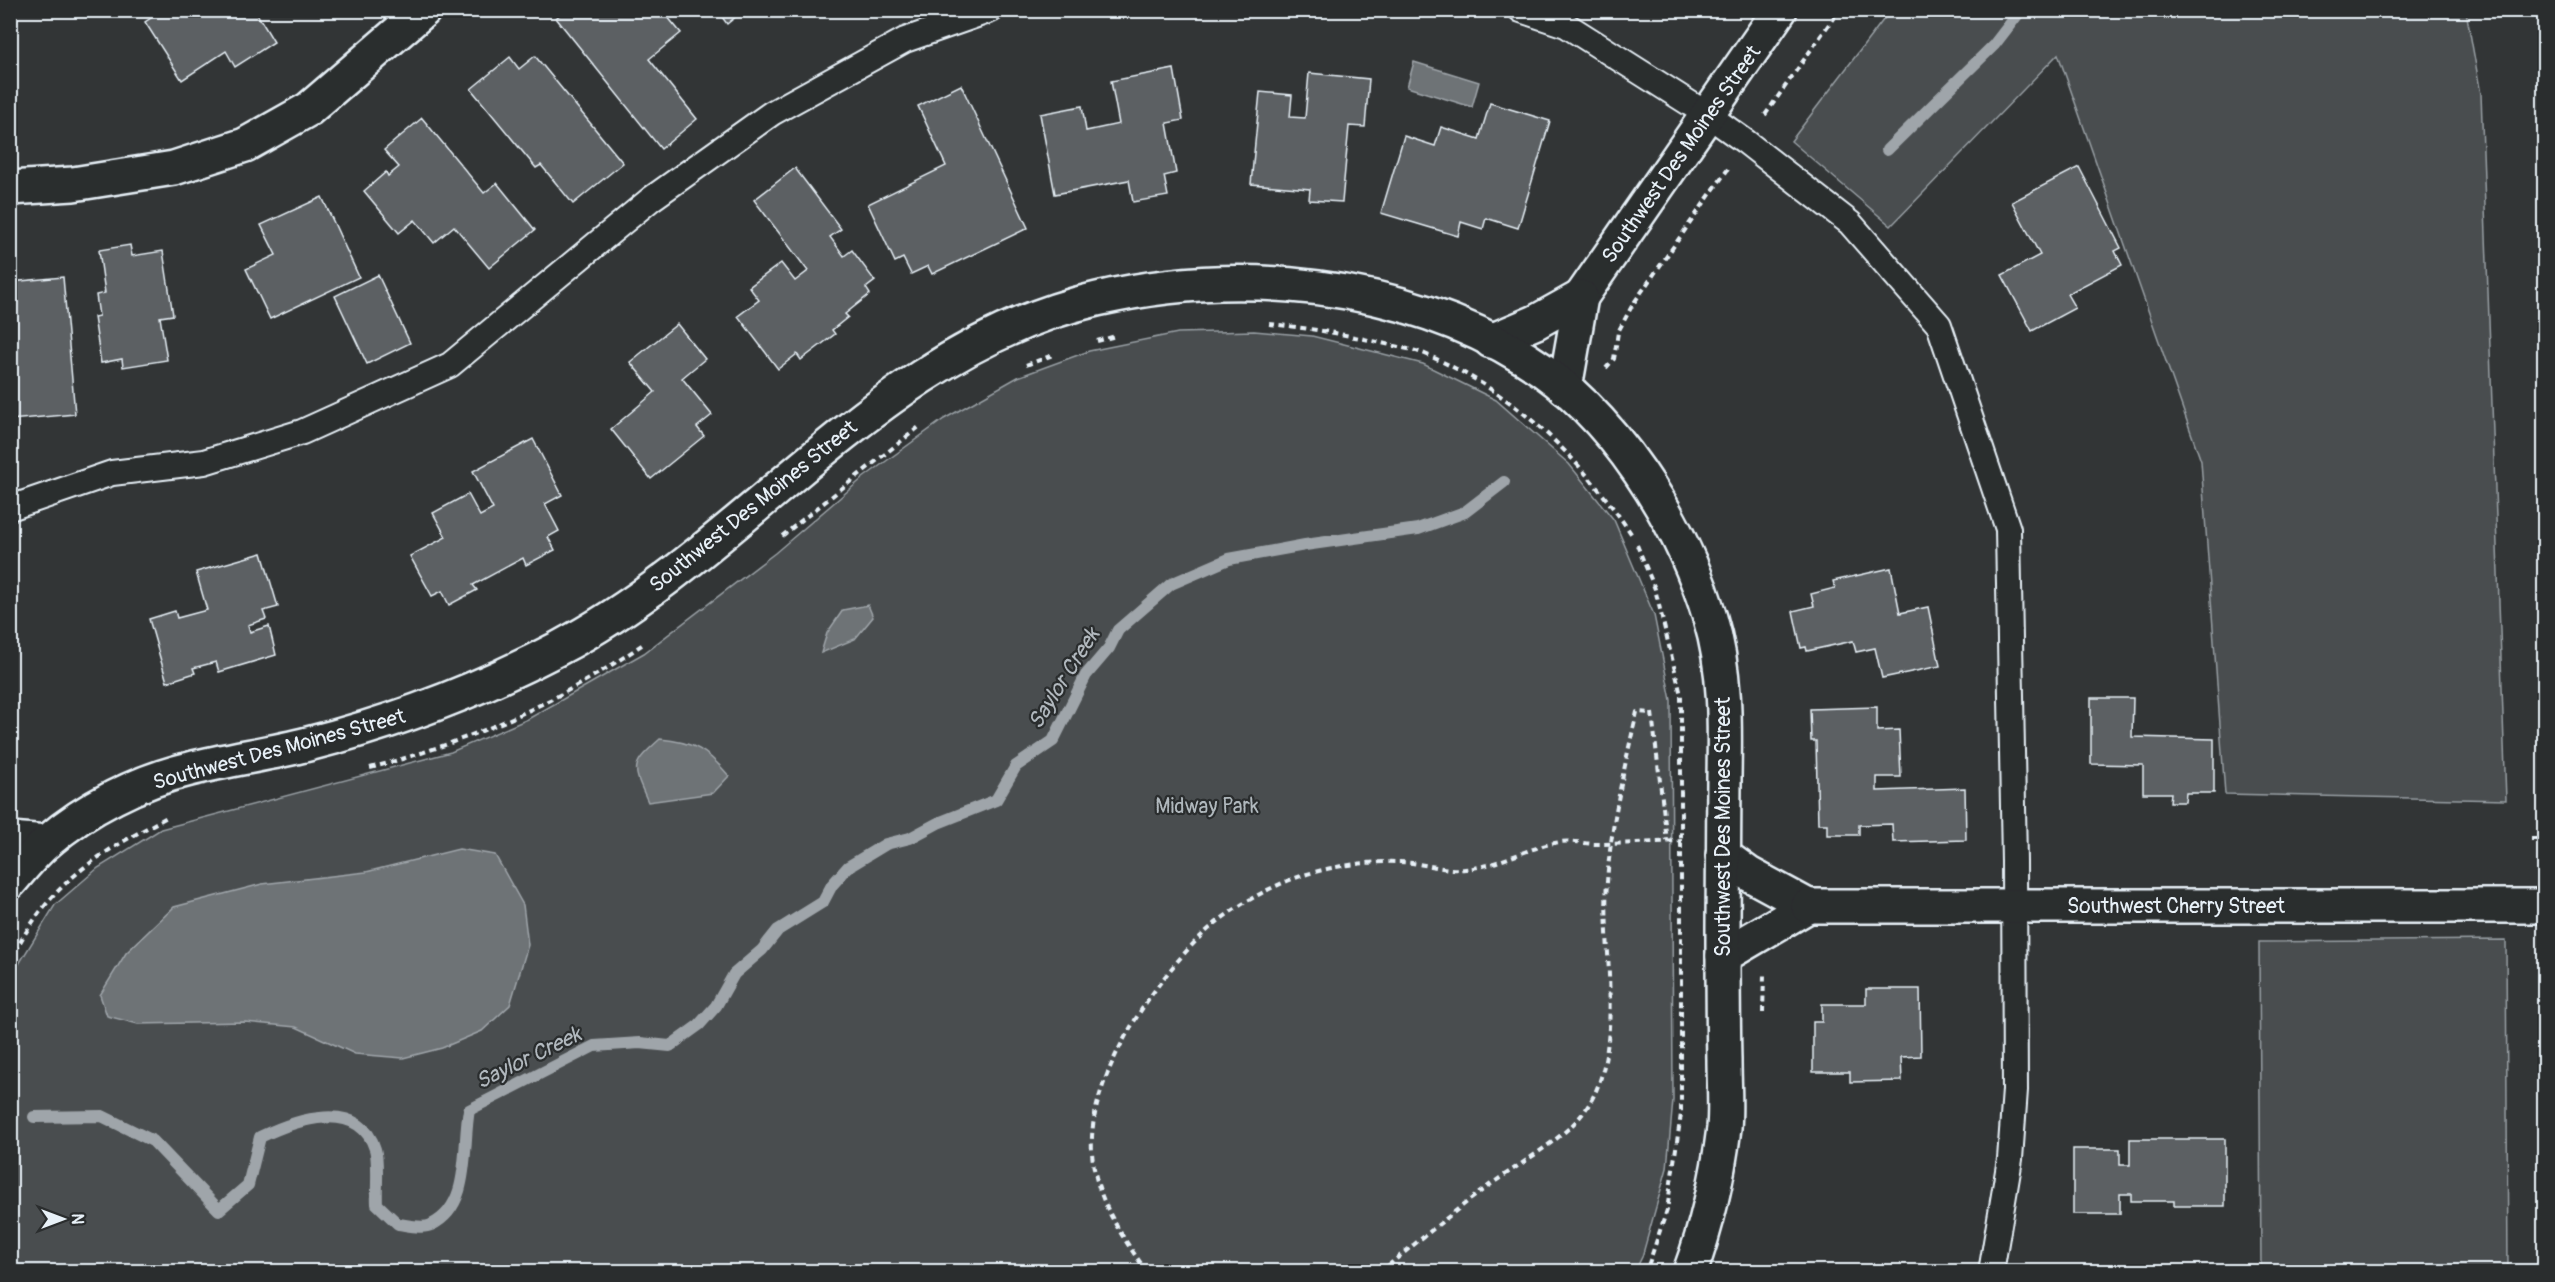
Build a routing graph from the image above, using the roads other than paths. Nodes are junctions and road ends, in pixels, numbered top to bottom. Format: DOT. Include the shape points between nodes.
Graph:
graph roads {
  1 [pos="424,10"];
  2 [pos="991,10"];
  3 [pos="1521,10"];
  4 [pos="1780,10"];
  5 [pos="1708,115"];
  6 [pos="10,188"];
  7 [pos="1581,297"];
  8 [pos="1491,341"];
  9 [pos="1565,388"];
  10 [pos="10,508"];
  11 [pos="10,838"];
  12 [pos="47,842"];
  13 [pos="1722,855"];
  14 [pos="10,882"];
  15 [pos="2012,905"];
  16 [pos="1808,906"];
  17 [pos="2544,906"];
  18 [pos="1722,956"];
  19 [pos="1690,1272"];
  20 [pos="1991,1272"];
  1 -- 6 [label="street" via="309,109 244,145 174,168 74,184"];
  2 -- 10 [label="lane" via="905,40 772,113 651,199 450,365 302,432 204,462 112,473"];
  3 -- 5 [label="lane" via="1566,25"];
  4 -- 5 [label="street, Southwest Des Moines Street"];
  5 -- 7 [label="street, Southwest Des Moines Street"];
  5 -- 15 [label="lane" via="1850,223 1939,325 2008,529"];
  7 -- 8 [label="street, Southwest Des Moines Street"];
  7 -- 9 [label="street, Southwest Des Moines Street"];
  8 -- 9 [label="street, Southwest Des Moines Street" via="1527,360"];
  8 -- 12 [label="street, Southwest Des Moines Street" via="1406,304 1295,285 1163,288 1097,298 1041,316 986,337 856,423 690,561 563,646 404,717 305,745 182,770 112,797"];
  9 -- 13 [label="street, Southwest Des Moines Street" via="1633,460 1684,549 1712,621 1725,698"];
  11 -- 12 [label="street"];
  12 -- 14 [label="street, Southwest Des Moines Street"];
  13 -- 16 [label="street, Southwest Cherry Street"];
  13 -- 18 [label="street, Southwest Des Moines Street"];
  15 -- 16 [label="street, Southwest Cherry Street"];
  15 -- 17 [label="street, Southwest Cherry Street"];
  15 -- 20 [label="lane" via="2015,1090 2010,1159"];
  16 -- 18 [label="street, Southwest Cherry Street"];
  18 -- 19 [label="street, Southwest Des Moines Street" via="1724,1123 1711,1203"];
}
